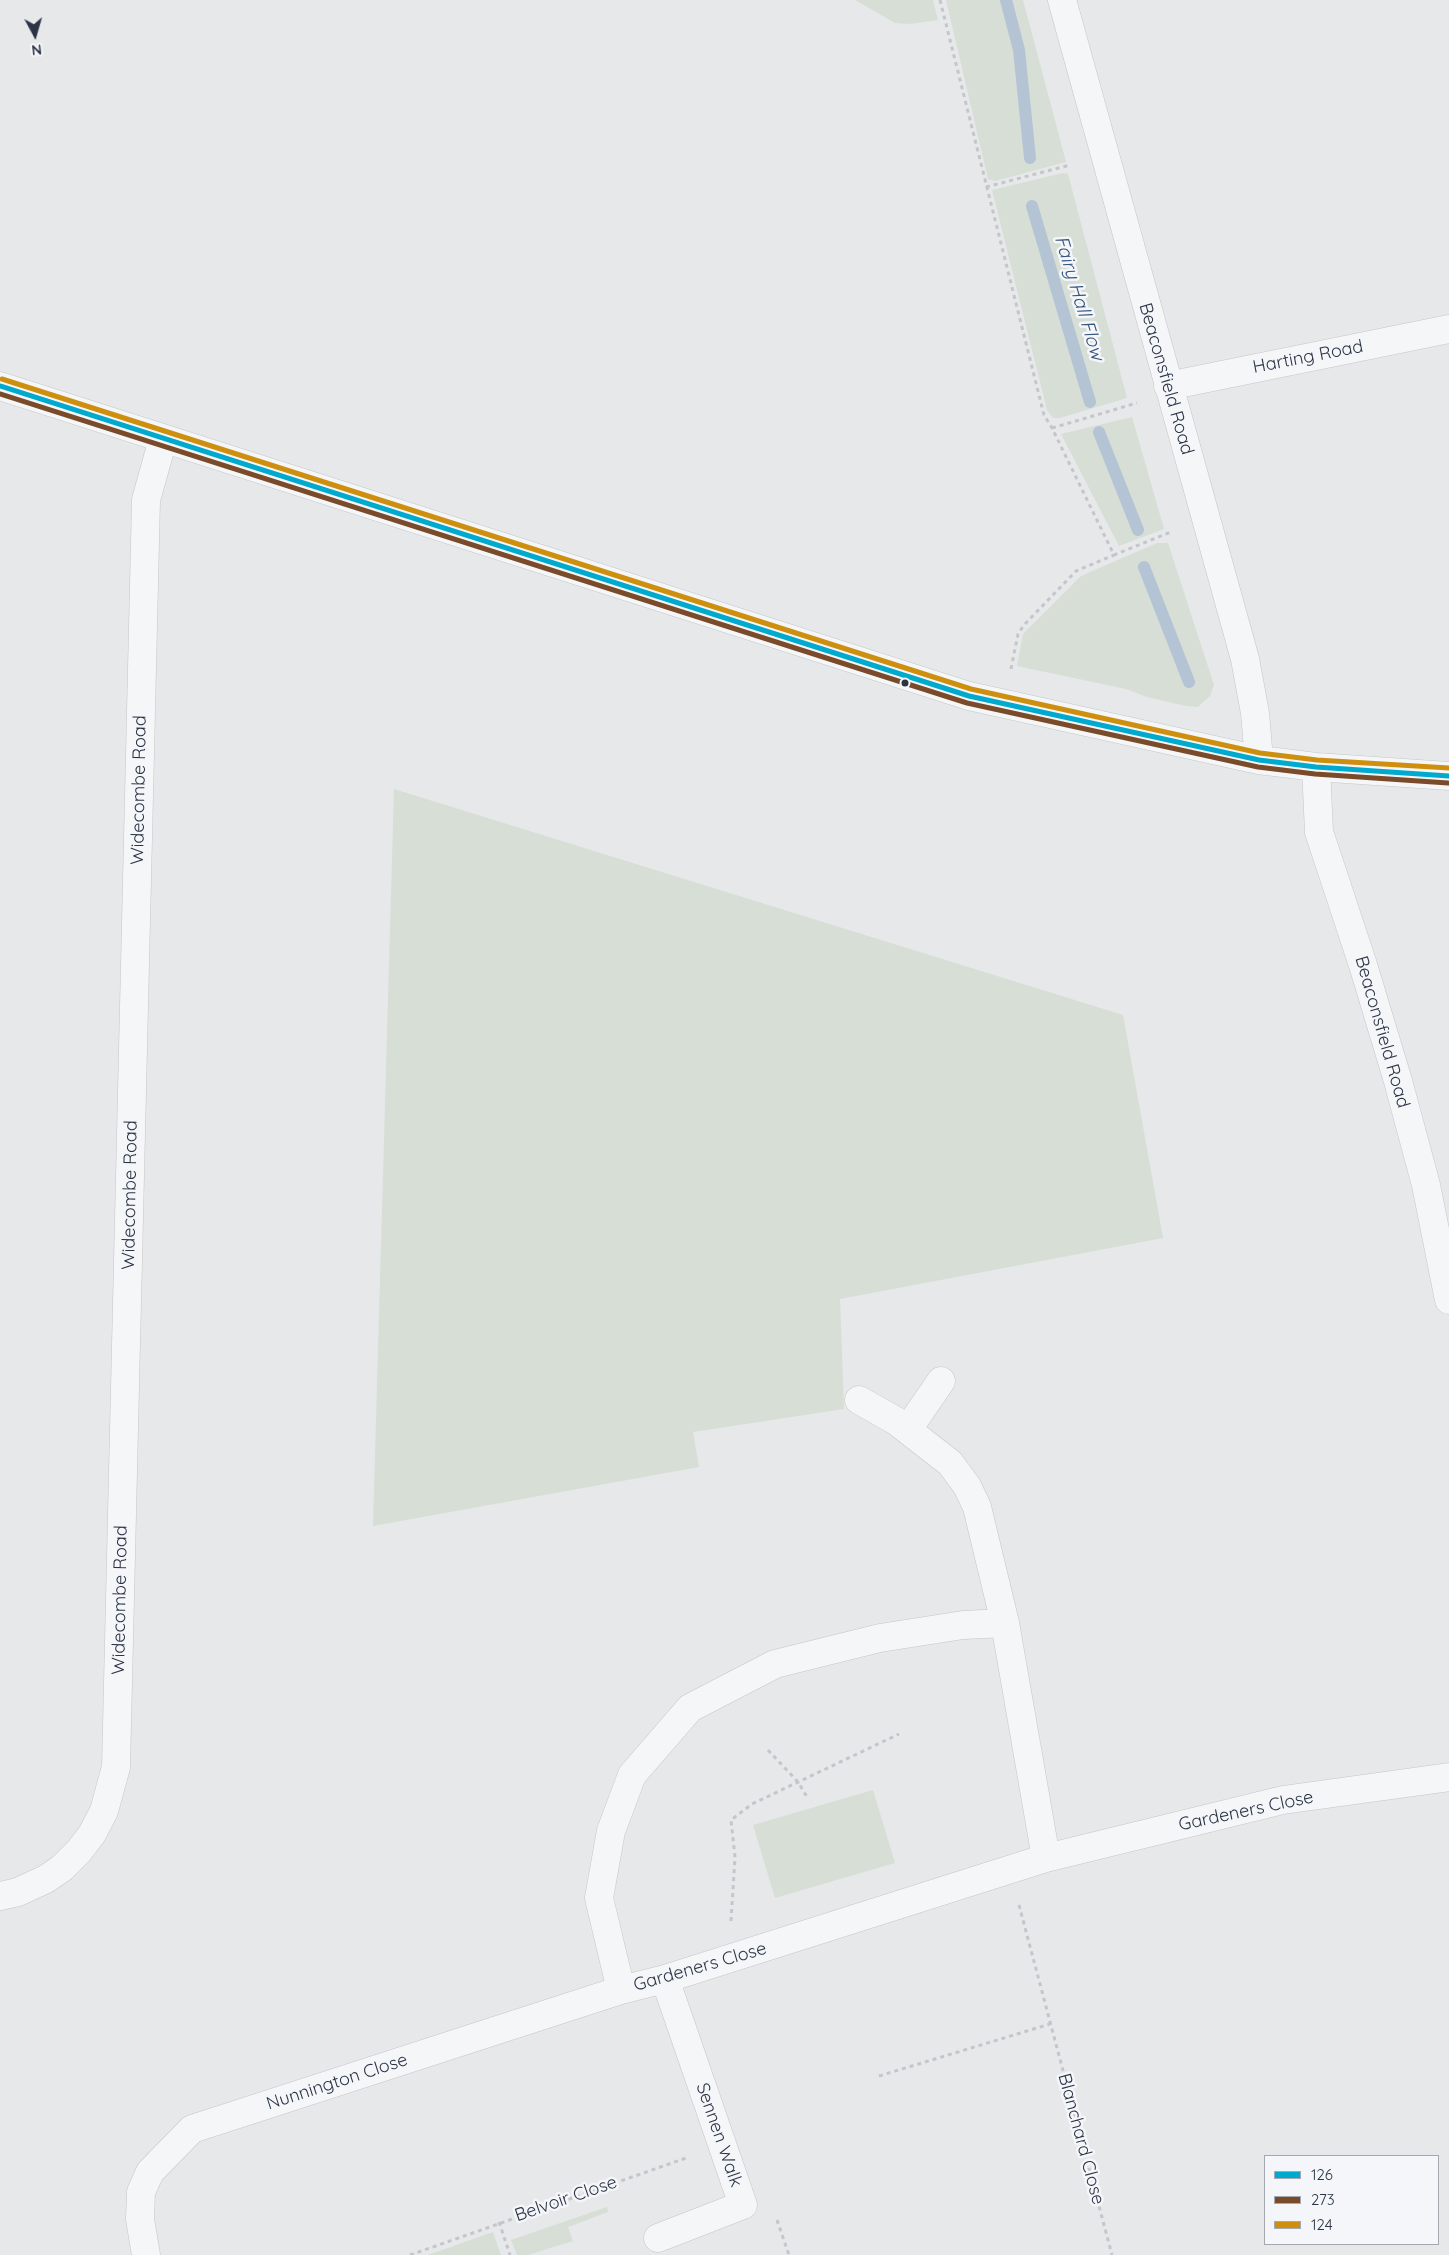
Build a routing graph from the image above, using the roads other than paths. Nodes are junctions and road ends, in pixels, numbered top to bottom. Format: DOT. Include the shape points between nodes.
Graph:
graph roads {
  1 [pos="1062,0"];
  2 [pos="1449,329"];
  3 [pos="0,386"];
  4 [pos="1168,386"];
  5 [pos="163,440"];
  6 [pos="1259,760"];
  7 [pos="1316,767"];
  8 [pos="1449,776"];
  9 [pos="1449,1300"];
  10 [pos="941,1381"];
  11 [pos="860,1400"];
  12 [pos="908,1429"];
  13 [pos="1005,1623"];
  14 [pos="1449,1777"];
  15 [pos="1046,1858"];
  16 [pos="0,1896"];
  17 [pos="665,1979"];
  18 [pos="621,1990"];
  19 [pos="658,2238"];
  20 [pos="146,2255"];
  1 -- 4 [label="street, Beaconsfield Road"];
  2 -- 4 [label="street, Harting Road"];
  3 -- 5 [label="street"];
  4 -- 6 [label="street, Beaconsfield Road" via="1245,659"];
  5 -- 6 [label="street" via="969,696"];
  5 -- 16 [label="street, Widecombe Road" via="146,500 116,1767 104,1811 79,1851 46,1879"];
  6 -- 7 [label="street"];
  7 -- 8 [label="street"];
  7 -- 9 [label="street, Beaconsfield Road" via="1319,832 1398,1081 1426,1185"];
  10 -- 12 [label="street"];
  11 -- 12 [label="street"];
  12 -- 13 [label="street" via="950,1463 978,1508"];
  13 -- 15 [label="street"];
  13 -- 18 [label="street, Gardeners Close" via="963,1625 880,1638 775,1664 690,1708 632,1776 611,1832 599,1898"];
  14 -- 15 [label="street, Gardeners Close" via="1283,1800"];
  15 -- 17 [label="street, Gardeners Close"];
  17 -- 18 [label="street, Gardeners Close"];
  17 -- 19 [label="street, Sennen Walk" via="743,2205"];
  18 -- 20 [label="street, Nunnington Close" via="192,2129 150,2172 141,2192 140,2219"];
}
